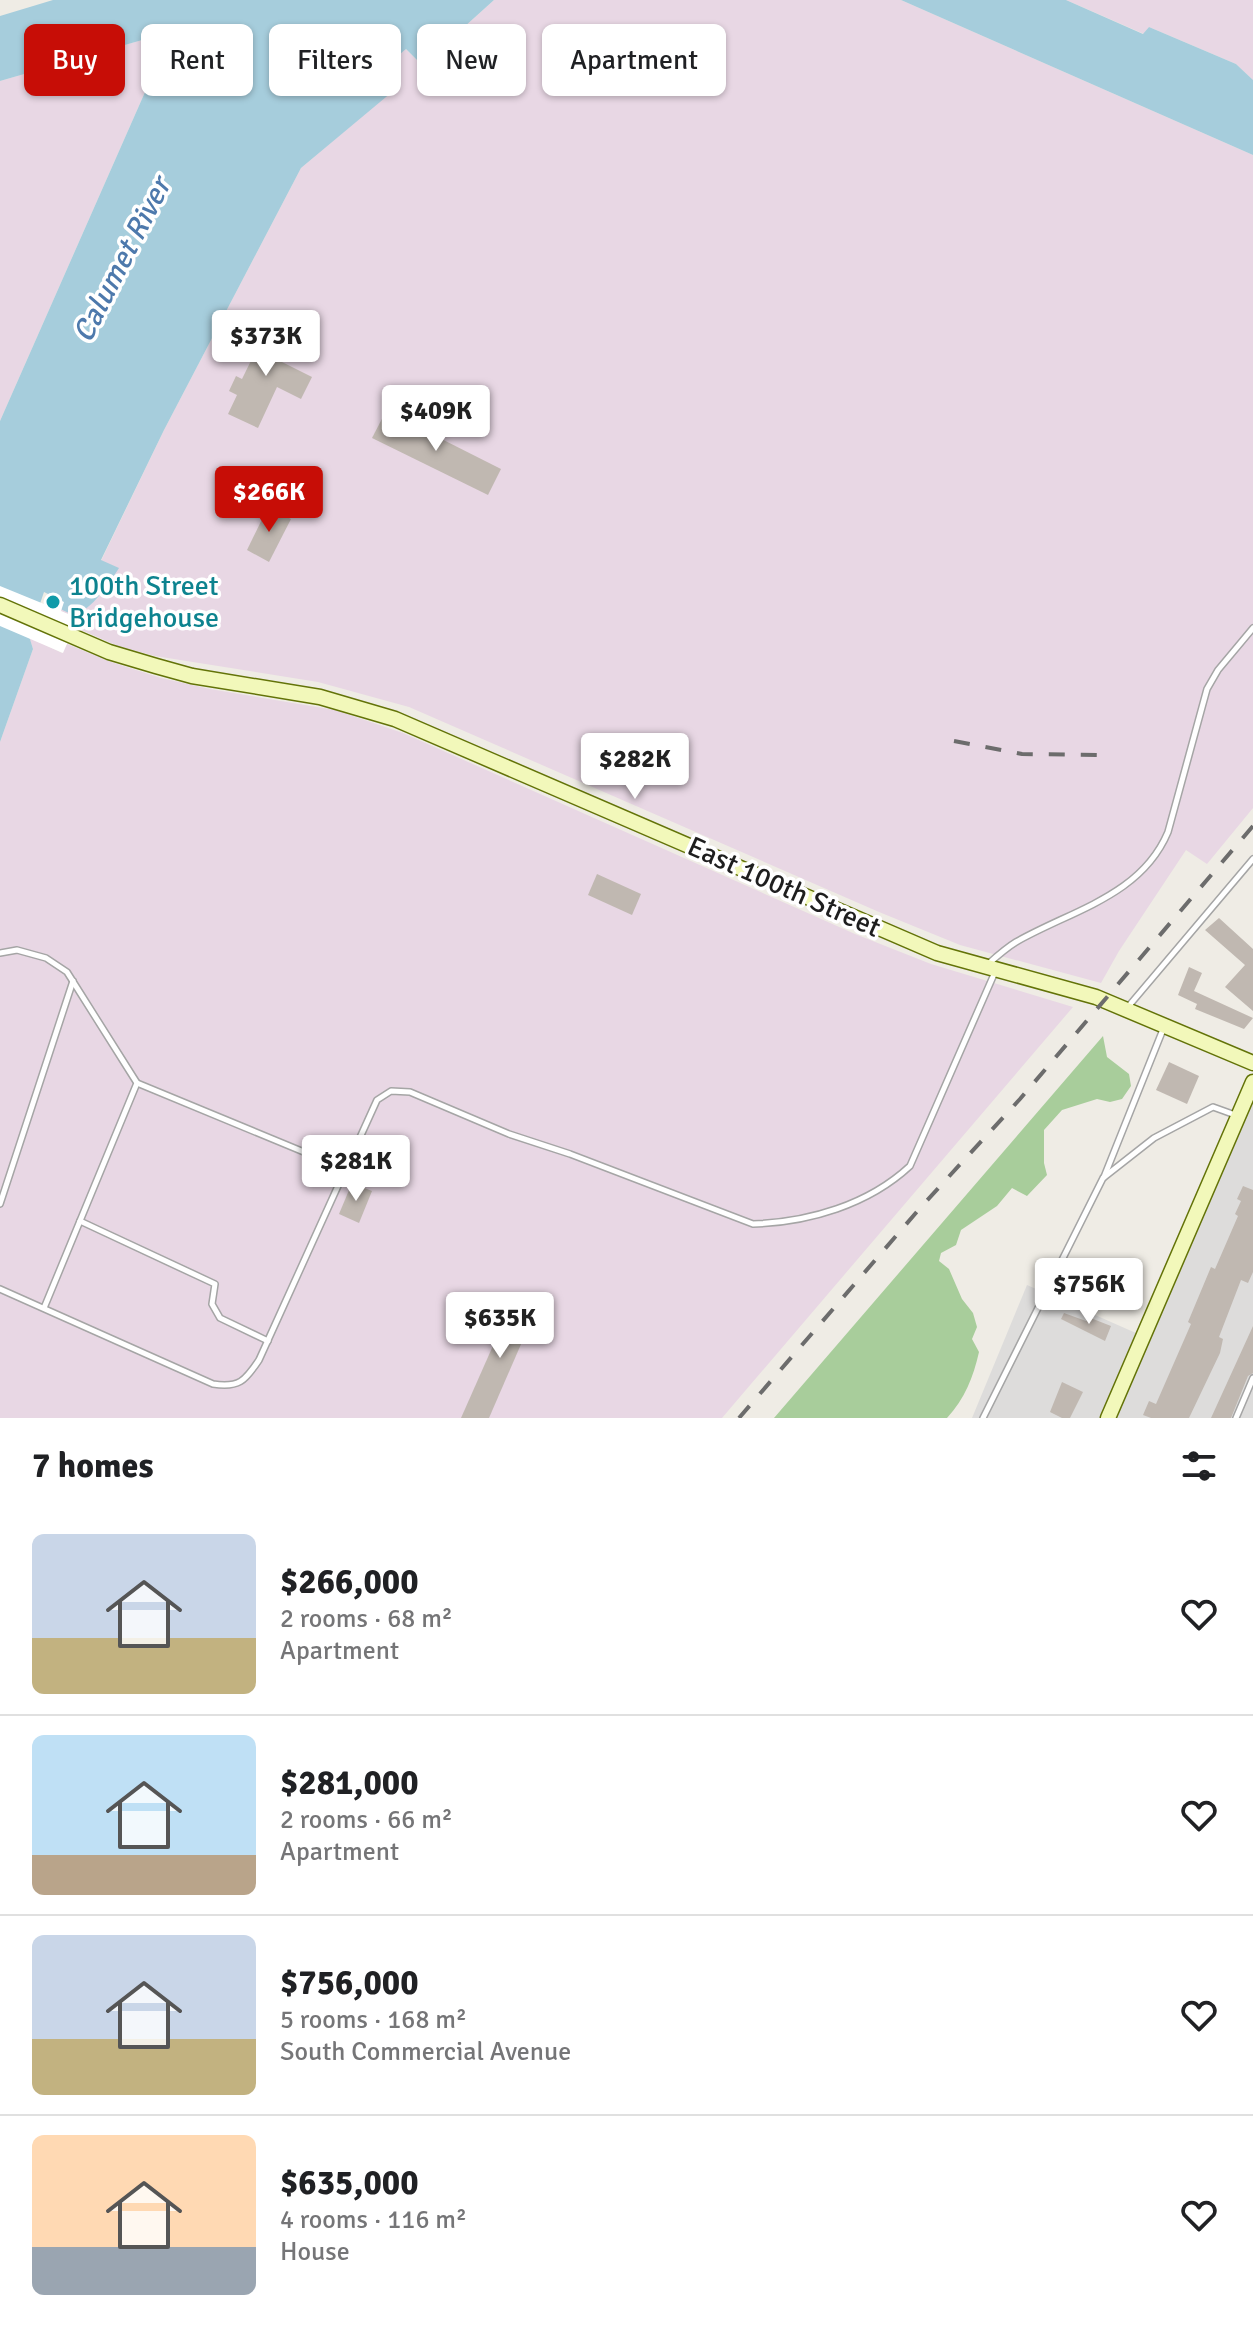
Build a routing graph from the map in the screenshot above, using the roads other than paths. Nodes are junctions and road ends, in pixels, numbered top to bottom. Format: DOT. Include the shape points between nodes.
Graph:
graph roads {
  1 [pos="0,605"];
  2 [pos="1253,628"];
  3 [pos="1253,859"];
  4 [pos="0,953"];
  5 [pos="990,969"];
  6 [pos="73,981"];
  7 [pos="1126,1009"];
  8 [pos="1164,1026"];
  9 [pos="1253,1063"];
  10 [pos="1253,1082"];
  11 [pos="137,1083"];
  12 [pos="1239,1116"];
  13 [pos="345,1169"];
  14 [pos="1103,1178"];
  15 [pos="0,1204"];
  16 [pos="80,1221"];
  17 [pos="0,1289"];
  18 [pos="44,1308"];
  19 [pos="268,1341"];
  20 [pos="1253,1378"];
  21 [pos="983,1418"];
  22 [pos="1108,1418"];
  23 [pos="1236,1418"];
  1 -- 5 [label="main road, East 100th Street" via="109,652 192,676 320,697 398,720 885,932"];
  2 -- 5 [label="lane" via="1207,689 1161,850 1132,882 1014,943"];
  3 -- 7 [label="lane"];
  4 -- 6 [label="lane" via="17,950 46,958"];
  5 -- 7 [label="main road, East 100th Street"];
  5 -- 13 [label="lane" via="910,1166 894,1181 833,1211 753,1224 410,1092 391,1091 377,1100"];
  6 -- 11 [label="lane"];
  6 -- 15 [label="lane"];
  7 -- 8 [label="main road, East 100th Street"];
  8 -- 9 [label="main road, East 100th Street"];
  8 -- 14 [label="lane"];
  10 -- 12 [label="main road"];
  11 -- 13 [label="lane"];
  11 -- 16 [label="lane"];
  12 -- 14 [label="lane" via="1213,1107 1154,1138"];
  12 -- 22 [label="main road"];
  13 -- 19 [label="lane"];
  14 -- 21 [label="lane"];
  16 -- 18 [label="lane"];
  16 -- 19 [label="lane" via="215,1284 212,1304 220,1318"];
  17 -- 18 [label="lane"];
  18 -- 19 [label="lane" via="213,1384 230,1386 247,1379"];
  20 -- 23 [label="lane"];
}
